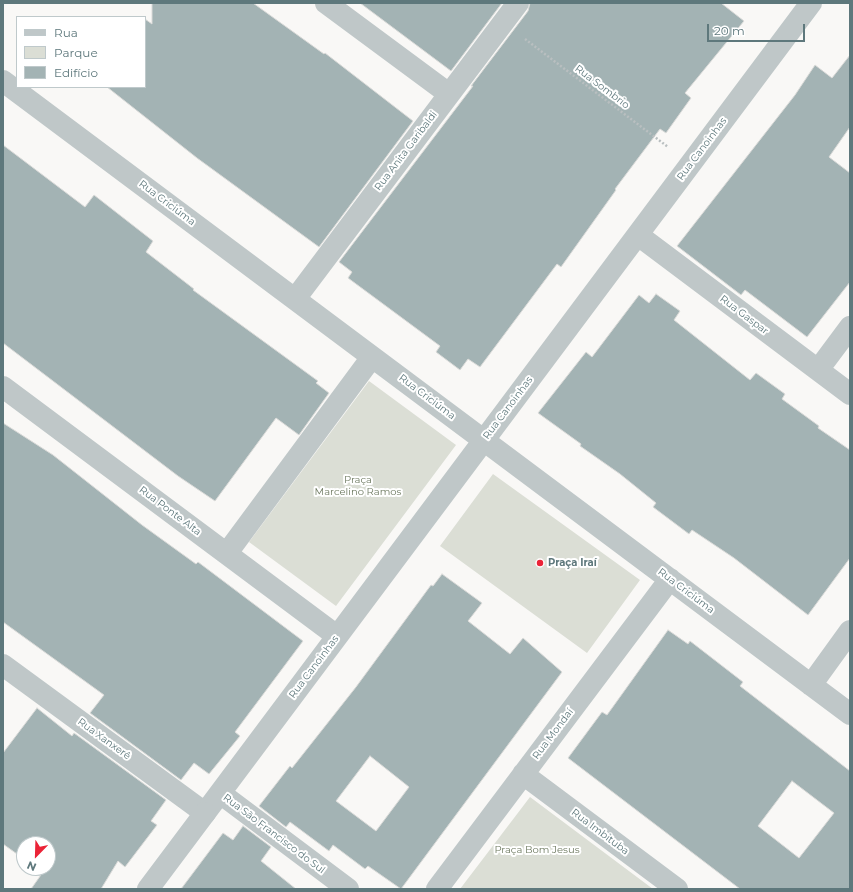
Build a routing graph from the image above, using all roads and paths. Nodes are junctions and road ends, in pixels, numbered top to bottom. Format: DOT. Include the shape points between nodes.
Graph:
graph roads {
  1 [pos="326,3"];
  2 [pos="518,3"];
  3 [pos="811,3"];
  4 [pos="503,22"];
  5 [pos="3,81"];
  6 [pos="449,94"];
  7 [pos="691,164"];
  8 [pos="638,235"];
  9 [pos="296,299"];
  10 [pos="850,327"];
  11 [pos="372,357"];
  12 [pos="818,370"];
  13 [pos="3,387"];
  14 [pos="850,394"];
  15 [pos="484,440"];
  16 [pos="226,553"];
  17 [pos="670,579"];
  18 [pos="850,631"];
  19 [pos="337,636"];
  20 [pos="3,666"];
  21 [pos="810,684"];
  22 [pos="850,714"];
  23 [pos="523,774"];
  24 [pos="220,793"];
  25 [pos="205,813"];
  26 [pos="148,889"];
  27 [pos="348,889"];
  28 [pos="437,889"];
  29 [pos="677,889"];
  1 -- 6 [label="street"];
  2 -- 4 [label="street, Rua Anita Garibaldi"];
  3 -- 7 [label="street, Rua Canoinhas"];
  4 -- 6 [label="street, Rua Anita Garibaldi"];
  4 -- 7 [label="path, Rua Sombrio"];
  5 -- 9 [label="street, Rua Criciúma"];
  6 -- 9 [label="street, Rua Anita Garibaldi"];
  7 -- 8 [label="street, Rua Canoinhas"];
  8 -- 12 [label="street, Rua Gaspar"];
  8 -- 15 [label="street, Rua Canoinhas"];
  9 -- 11 [label="street, Rua Criciúma"];
  10 -- 12 [label="street"];
  11 -- 15 [label="street, Rua Criciúma"];
  11 -- 16 [label="street"];
  12 -- 14 [label="street, Rua Gaspar"];
  13 -- 16 [label="street, Rua Ponte Alta"];
  15 -- 17 [label="street, Rua Criciúma"];
  15 -- 19 [label="street, Rua Canoinhas"];
  16 -- 19 [label="street, Rua Ponte Alta"];
  17 -- 21 [label="street, Rua Criciúma"];
  17 -- 23 [label="street, Rua Mondaí"];
  18 -- 21 [label="street"];
  19 -- 24 [label="street, Rua Canoinhas"];
  20 -- 25 [label="street, Rua Xanxerê"];
  21 -- 22 [label="street, Rua Criciúma"];
  23 -- 28 [label="street, Rua Mondaí"];
  23 -- 29 [label="street, Rua Imbituba"];
  24 -- 25 [label="street, Rua Canoinhas"];
  24 -- 27 [label="street, Rua São Francisco do Sul"];
  25 -- 26 [label="street, Rua Canoinhas"];
}
